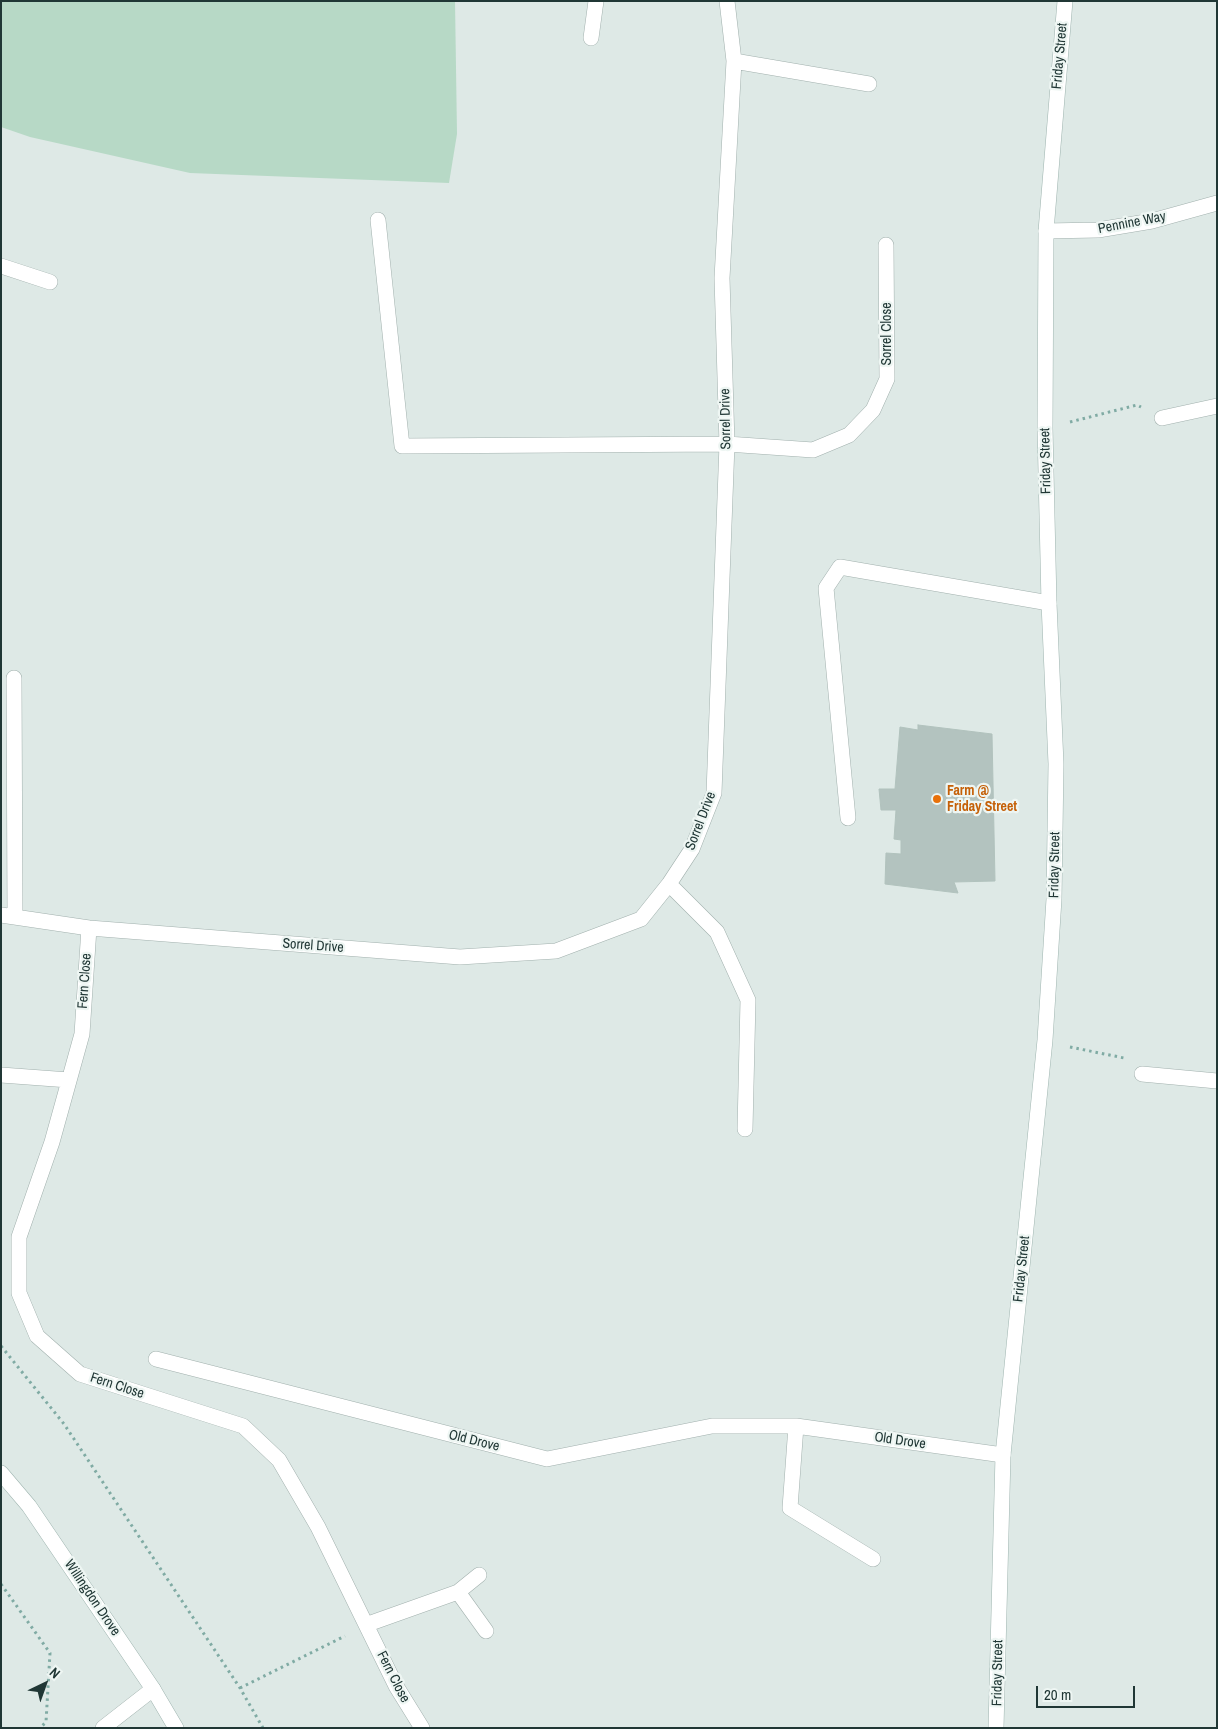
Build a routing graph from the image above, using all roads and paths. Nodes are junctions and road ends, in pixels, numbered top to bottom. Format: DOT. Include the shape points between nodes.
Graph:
graph roads {
  1 [pos="596,1"];
  2 [pos="727,1"];
  3 [pos="1065,1"];
  4 [pos="591,38"];
  5 [pos="734,61"];
  6 [pos="869,84"];
  7 [pos="1217,203"];
  8 [pos="378,220"];
  9 [pos="1046,231"];
  10 [pos="886,245"];
  11 [pos="1,266"];
  12 [pos="50,282"];
  13 [pos="1217,406"];
  14 [pos="1162,418"];
  15 [pos="1045,428"];
  16 [pos="727,444"];
  17 [pos="1049,603"];
  18 [pos="14,678"];
  19 [pos="848,818"];
  20 [pos="669,884"];
  21 [pos="8,916"];
  22 [pos="89,928"];
  23 [pos="1045,1040"];
  24 [pos="1142,1074"];
  25 [pos="1,1075"];
  26 [pos="69,1080"];
  27 [pos="1217,1081"];
  28 [pos="745,1129"];
  29 [pos="1,1346"];
  30 [pos="156,1360"];
  31 [pos="796,1426"];
  32 [pos="1003,1455"];
  33 [pos="1,1473"];
  34 [pos="873,1558"];
  35 [pos="479,1575"];
  36 [pos="1,1584"];
  37 [pos="458,1592"];
  38 [pos="368,1624"];
  39 [pos="486,1631"];
  40 [pos="240,1688"];
  41 [pos="153,1689"];
  42 [pos="40,1728"];
  43 [pos="103,1728"];
  44 [pos="176,1728"];
  45 [pos="263,1728"];
  46 [pos="422,1728"];
  47 [pos="996,1728"];
  1 -- 4 [label="street"];
  2 -- 5 [label="street, Sorrel Drive"];
  3 -- 9 [label="street, Friday Street"];
  5 -- 6 [label="street"];
  5 -- 16 [label="street, Sorrel Drive" via="722,278"];
  7 -- 9 [label="street, Pennine Way" via="1152,221 1098,230"];
  8 -- 16 [label="street, Sorrel Close" via="402,446"];
  9 -- 15 [label="street, Friday Street"];
  10 -- 16 [label="street, Sorrel Close" via="887,379 874,410 849,435 813,450"];
  11 -- 12 [label="street"];
  13 -- 14 [label="street"];
  14 -- 15 [label="path" via="1137,405"];
  15 -- 17 [label="street, Friday Street"];
  16 -- 20 [label="street, Sorrel Drive" via="714,793 692,849"];
  17 -- 19 [label="street" via="840,567 826,588"];
  17 -- 23 [label="street, Friday Street" via="1056,764 1054,899"];
  18 -- 21 [label="street"];
  20 -- 22 [label="street, Sorrel Drive" via="641,919 556,951 460,957"];
  20 -- 28 [label="street" via="718,932 748,1000"];
  21 -- 22 [label="street, Sorrel Drive"];
  22 -- 26 [label="street, Fern Close" via="82,1034"];
  23 -- 24 [label="path" via="1124,1057"];
  23 -- 32 [label="street, Friday Street"];
  24 -- 27 [label="street"];
  25 -- 26 [label="street"];
  26 -- 38 [label="street, Fern Close" via="52,1142 19,1237 19,1293 37,1336 80,1374 243,1426 278,1460 318,1527"];
  29 -- 40 [label="path" via="64,1424"];
  30 -- 31 [label="street, Old Drove" via="547,1460 712,1426"];
  31 -- 32 [label="street, Old Drove"];
  31 -- 34 [label="street" via="790,1508"];
  32 -- 47 [label="street, Friday Street"];
  33 -- 41 [label="street, Willingdon Drove" via="29,1506"];
  35 -- 37 [label="street"];
  36 -- 42 [label="path" via="50,1654 46,1722"];
  37 -- 38 [label="street"];
  37 -- 39 [label="street"];
  38 -- 40 [label="path"];
  38 -- 46 [label="street, Fern Close" via="396,1686"];
  40 -- 45 [label="path"];
  41 -- 43 [label="street"];
  41 -- 44 [label="street, Willingdon Drove"];
}
